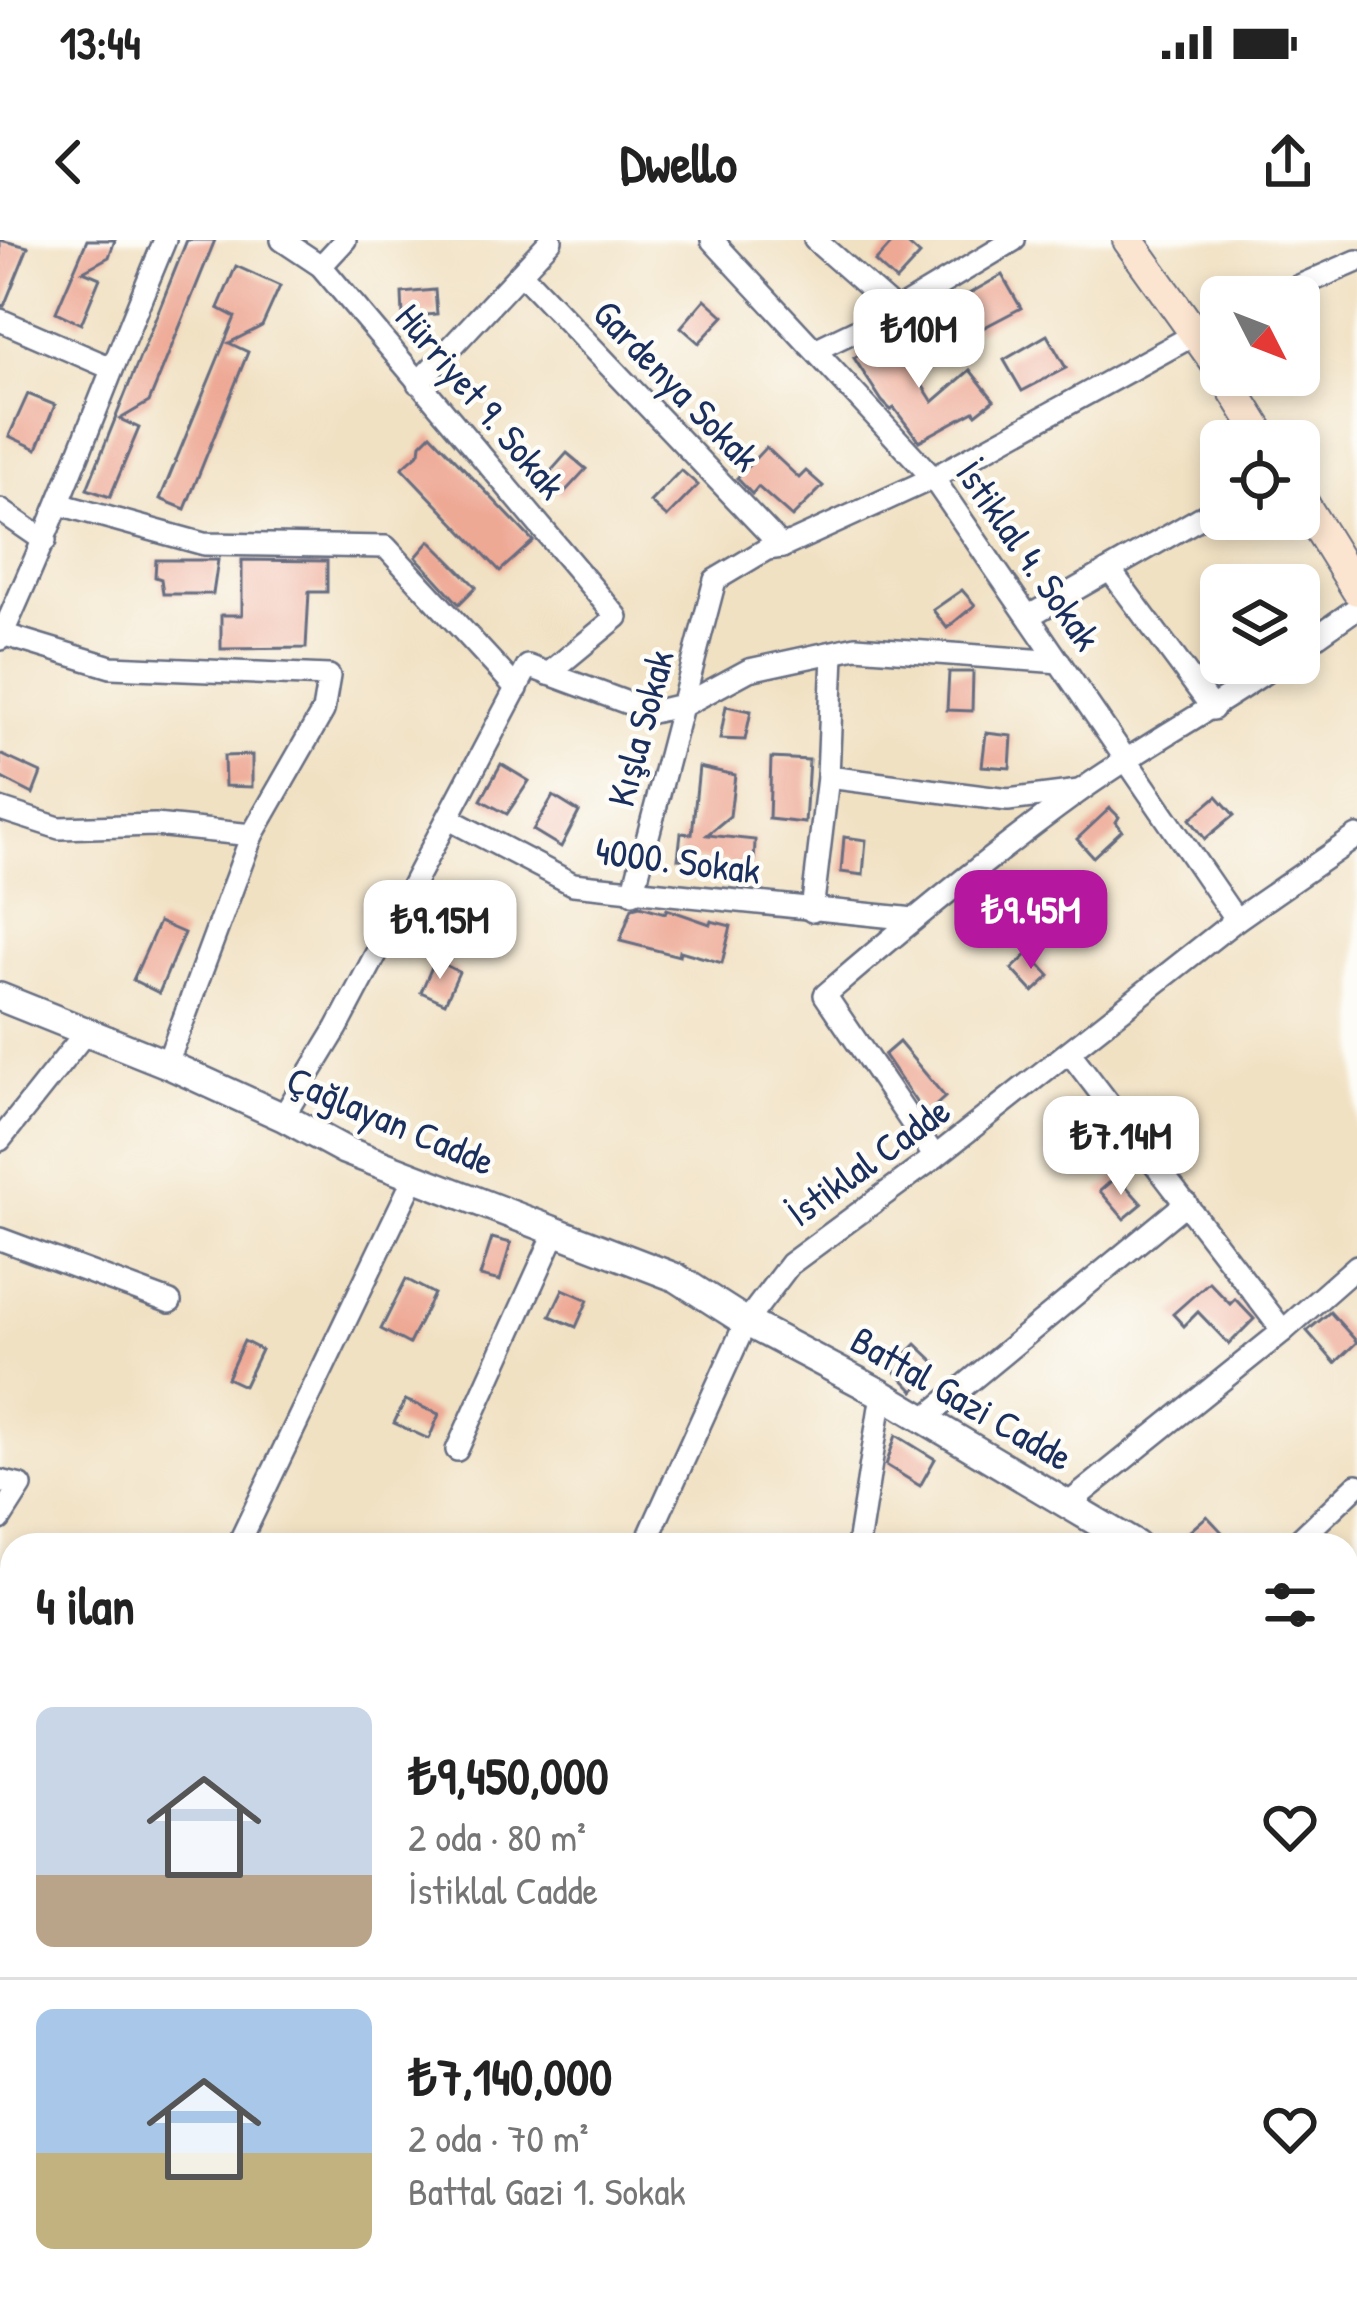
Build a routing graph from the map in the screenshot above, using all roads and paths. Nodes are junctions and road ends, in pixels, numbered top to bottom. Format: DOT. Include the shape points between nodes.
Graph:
graph roads {
  1 [pos="165,240"];
  2 [pos="282,240"];
  3 [pos="345,240"];
  4 [pos="551,240"];
  5 [pos="712,240"];
  6 [pos="815,240"];
  7 [pos="1014,240"];
  8 [pos="1128,240"];
  9 [pos="738,249"];
  10 [pos="1357,261"];
  11 [pos="321,266"];
  12 [pos="520,273"];
  13 [pos="1320,277"];
  14 [pos="896,311"];
  15 [pos="1200,316"];
  16 [pos="0,320"];
  17 [pos="1200,331"];
  18 [pos="815,350"];
  19 [pos="111,368"];
  20 [pos="418,382"];
  21 [pos="933,478"];
  22 [pos="59,504"];
  23 [pos="0,510"];
  24 [pos="1200,518"];
  25 [pos="1320,530"];
  26 [pos="45,541"];
  27 [pos="782,547"];
  28 [pos="1110,570"];
  29 [pos="1357,590"];
  30 [pos="1357,608"];
  31 [pos="1029,616"];
  32 [pos="1320,634"];
  33 [pos="1,636"];
  34 [pos="833,654"];
  35 [pos="1060,662"];
  36 [pos="548,674"];
  37 [pos="1250,684"];
  38 [pos="517,689"];
  39 [pos="686,704"];
  40 [pos="1214,710"];
  41 [pos="1128,761"];
  42 [pos="828,777"];
  43 [pos="1080,791"];
  44 [pos="0,809"];
  45 [pos="449,819"];
  46 [pos="252,835"];
  47 [pos="1357,836"];
  48 [pos="633,893"];
  49 [pos="812,910"];
  50 [pos="914,919"];
  51 [pos="1236,920"];
  52 [pos="0,998"];
  53 [pos="85,1033"];
  54 [pos="1070,1053"];
  55 [pos="167,1064"];
  56 [pos="283,1117"];
  57 [pos="0,1140"];
  58 [pos="935,1157"];
  59 [pos="415,1176"];
  60 [pos="1186,1203"];
  61 [pos="556,1231"];
  62 [pos="0,1239"];
  63 [pos="1357,1266"];
  64 [pos="170,1302"];
  65 [pos="746,1322"];
  66 [pos="1283,1331"];
  67 [pos="882,1394"];
  68 [pos="924,1419"];
  69 [pos="457,1450"];
  70 [pos="10,1484"];
  71 [pos="1357,1485"];
  72 [pos="1068,1504"];
  73 [pos="0,1519"];
  74 [pos="244,1533"];
  75 [pos="652,1533"];
  76 [pos="860,1533"];
  77 [pos="1116,1533"];
  78 [pos="1307,1533"];
  1 -- 19 [label="street"];
  2 -- 11 [label="street, Hürriyet 9. Sokak"];
  3 -- 11 [label="street"];
  4 -- 12 [label="street"];
  5 -- 9 [label="street, İstiklal 4. Sokak"];
  6 -- 14 [label="street"];
  7 -- 14 [label="street"];
  8 -- 15 [label="main road"];
  9 -- 18 [label="street, İstiklal 4. Sokak"];
  10 -- 13 [label="street"];
  11 -- 20 [label="street, Hürriyet 9. Sokak"];
  12 -- 20 [label="street"];
  12 -- 27 [label="street, Gardenya Sokak"];
  14 -- 18 [label="street"];
  16 -- 19 [label="street"];
  17 -- 21 [label="street"];
  18 -- 21 [label="street, İstiklal 4. Sokak"];
  19 -- 22 [label="street"];
  20 -- 36 [label="street, Hürriyet 9. Sokak" via="617,617"];
  21 -- 27 [label="street"];
  21 -- 31 [label="street, İstiklal 4. Sokak"];
  22 -- 26 [label="street"];
  22 -- 38 [label="street" via="204,544 386,547"];
  23 -- 26 [label="street"];
  24 -- 28 [label="street"];
  25 -- 29 [label="main road"];
  26 -- 33 [label="street"];
  27 -- 39 [label="street, Kışla Sokak" via="716,580"];
  28 -- 31 [label="street"];
  28 -- 40 [label="street"];
  30 -- 32 [label="street"];
  31 -- 35 [label="street, İstiklal 4. Sokak"];
  33 -- 46 [label="street" via="111,668 329,676 323,711"];
  34 -- 35 [label="street" via="856,647"];
  34 -- 39 [label="street" via="749,670"];
  34 -- 42 [label="street"];
  35 -- 41 [label="street, İstiklal 4. Sokak"];
  36 -- 38 [label="street" via="529,666"];
  36 -- 39 [label="street" via="652,712"];
  37 -- 40 [label="street"];
  38 -- 45 [label="street"];
  39 -- 48 [label="street, Kışla Sokak"];
  40 -- 41 [label="street"];
  41 -- 43 [label="street"];
  41 -- 51 [label="street, İstiklal 4. Sokak"];
  42 -- 43 [label="street" via="1008,800"];
  42 -- 49 [label="street"];
  43 -- 50 [label="street"];
  44 -- 46 [label="street" via="59,828 155,825"];
  45 -- 48 [label="street, 4000. Sokak" via="573,884"];
  45 -- 56 [label="street"];
  46 -- 55 [label="street"];
  47 -- 51 [label="street, İstiklal Cadde"];
  48 -- 49 [label="street, 4000. Sokak"];
  49 -- 50 [label="street, 4000. Sokak"];
  50 -- 58 [label="street" via="825,995"];
  51 -- 54 [label="street, İstiklal Cadde"];
  52 -- 53 [label="street, Çağlayan Cadde"];
  53 -- 55 [label="street, Çağlayan Cadde"];
  53 -- 57 [label="street"];
  54 -- 58 [label="street, İstiklal Cadde"];
  54 -- 60 [label="street"];
  55 -- 56 [label="street, Çağlayan Cadde"];
  56 -- 59 [label="street, Çağlayan Cadde"];
  58 -- 65 [label="street, İstiklal Cadde" via="790,1264"];
  59 -- 61 [label="street, Çağlayan Cadde"];
  59 -- 74 [label="street"];
  60 -- 66 [label="street"];
  60 -- 68 [label="street"];
  61 -- 65 [label="street, Çağlayan Cadde" via="677,1278"];
  61 -- 69 [label="street"];
  62 -- 64 [label="street"];
  63 -- 66 [label="street"];
  65 -- 67 [label="street, Battal Gazi Cadde"];
  65 -- 75 [label="street, İstiklal Cadde"];
  66 -- 72 [label="street"];
  67 -- 68 [label="street, Battal Gazi Cadde"];
  67 -- 76 [label="street"];
  68 -- 72 [label="street, Battal Gazi Cadde"];
  70 -- 73 [label="street"];
  71 -- 78 [label="street"];
  72 -- 77 [label="street, Battal Gazi Cadde"];
}
